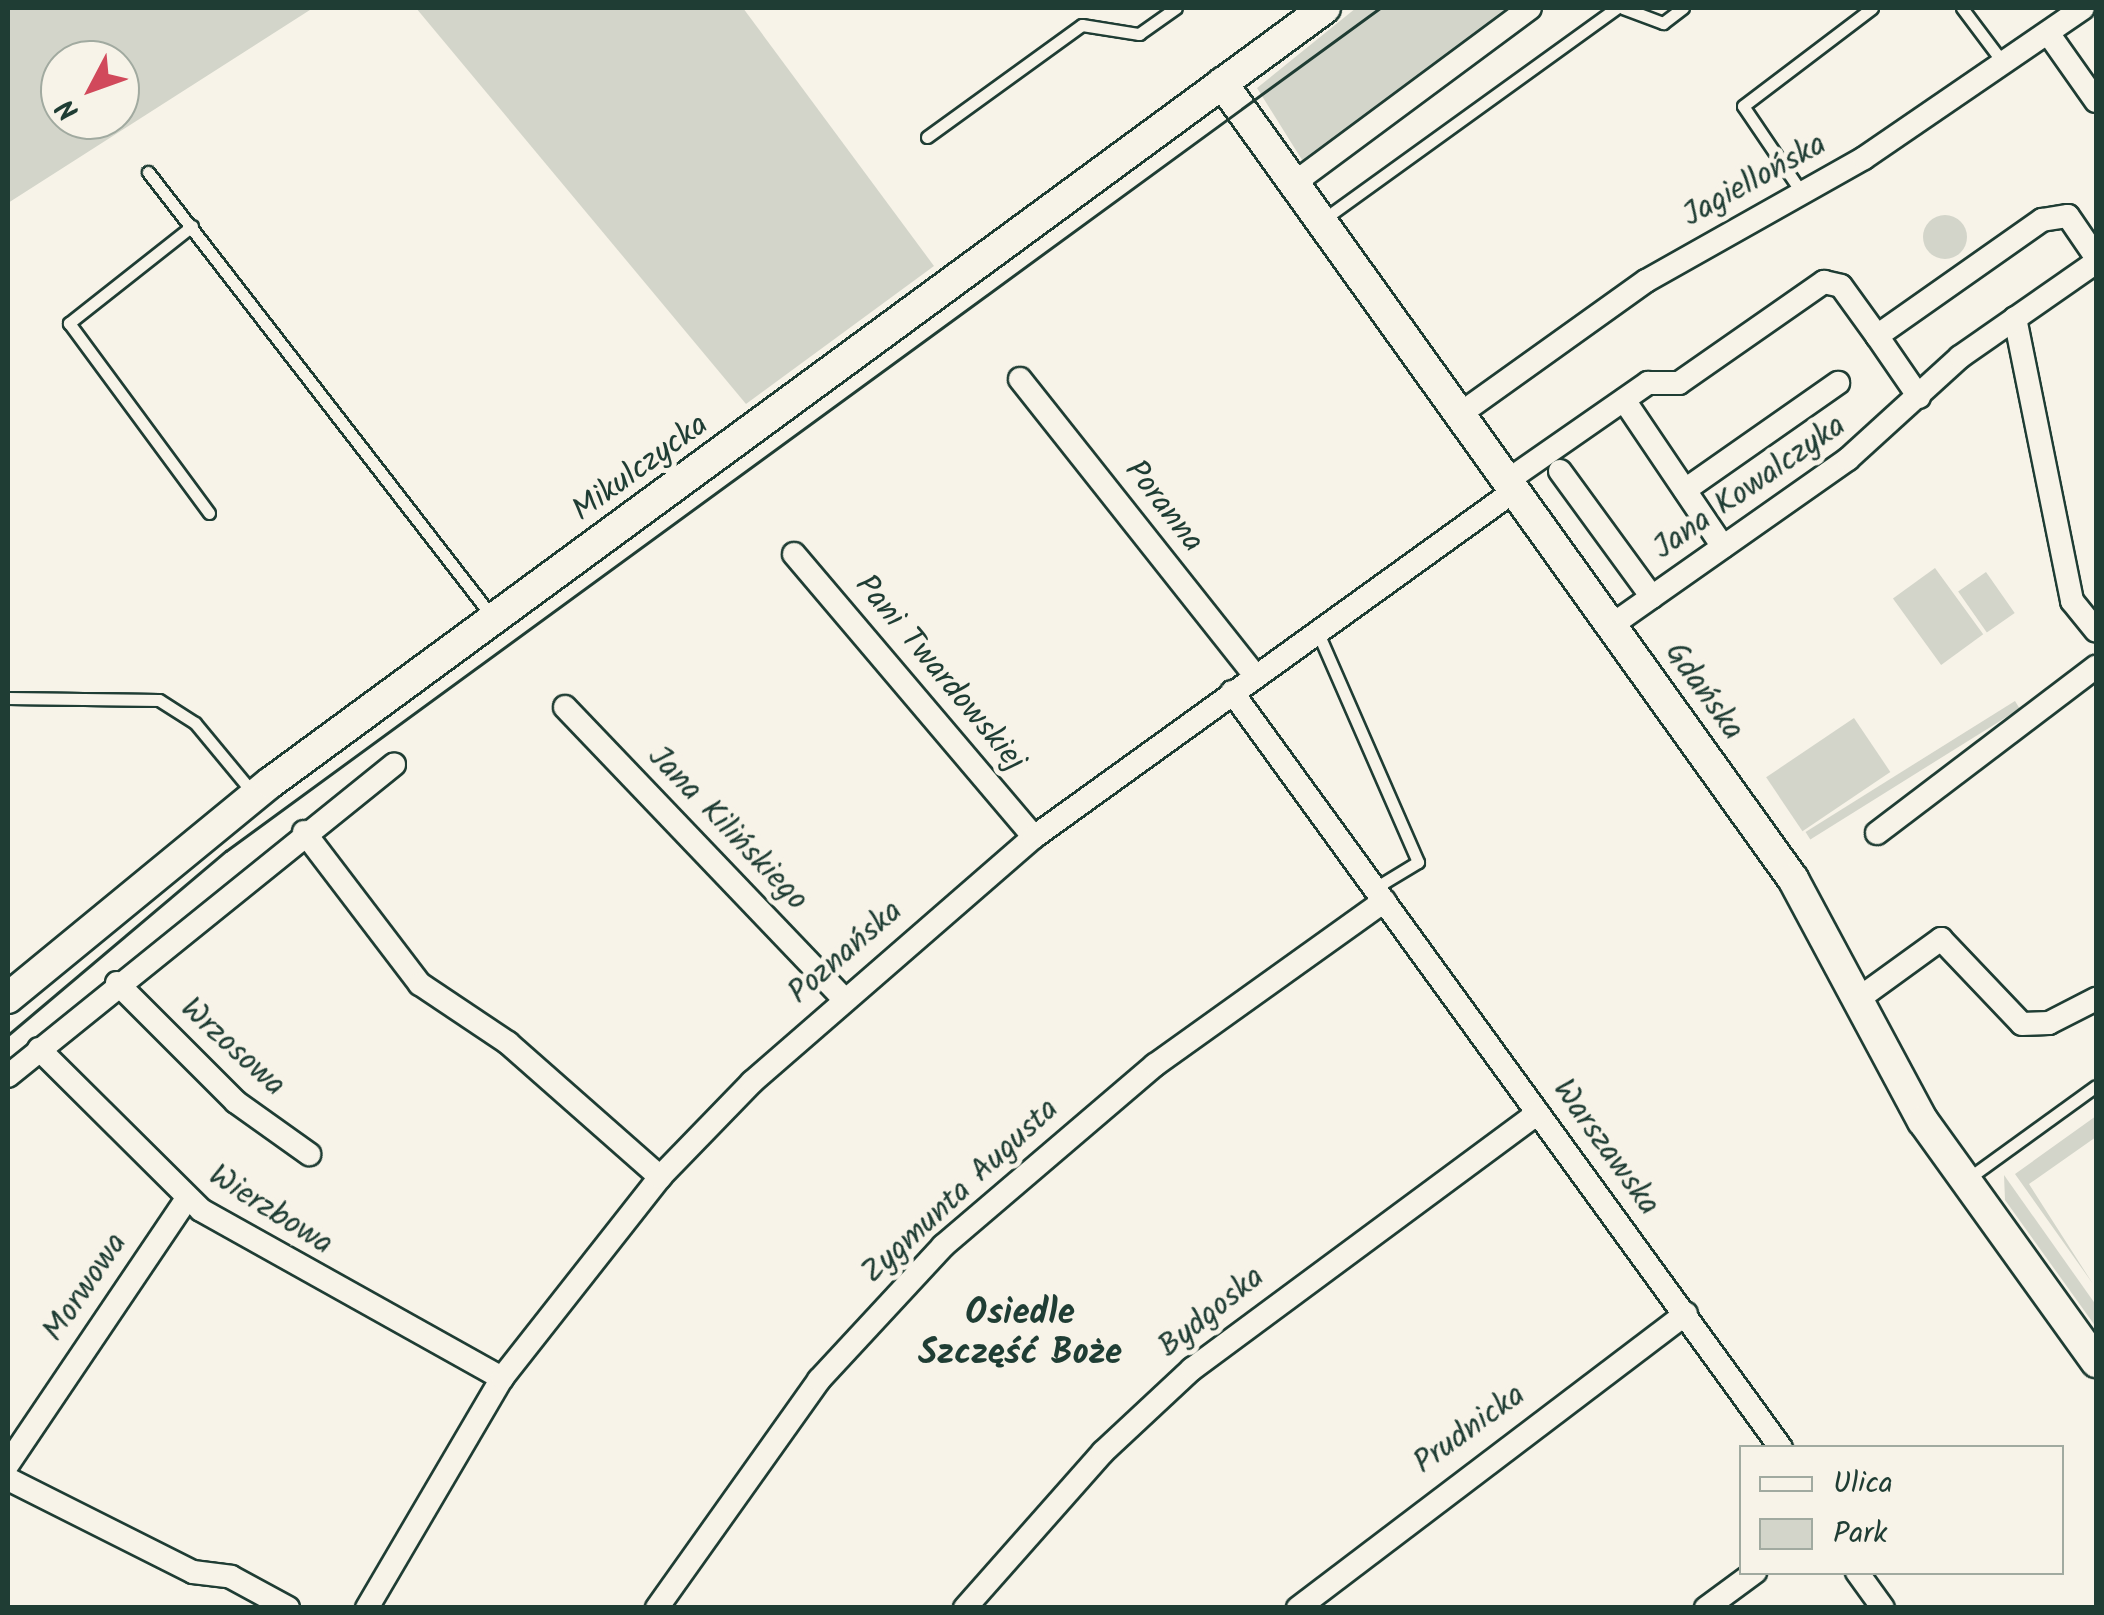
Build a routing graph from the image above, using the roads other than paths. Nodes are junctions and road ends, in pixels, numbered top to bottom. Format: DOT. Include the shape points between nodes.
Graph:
graph roads {
  1 [pos="1176,8"];
  2 [pos="1324,8"];
  3 [pos="1530,8"];
  4 [pos="1620,8"];
  5 [pos="1684,8"];
  6 [pos="1872,8"];
  7 [pos="1962,8"];
  8 [pos="2082,8"];
  9 [pos="2048,33"];
  10 [pos="2004,64"];
  11 [pos="1222,83"];
  12 [pos="2096,101"];
  13 [pos="928,137"];
  14 [pos="148,172"];
  15 [pos="1293,184"];
  16 [pos="1802,193"];
  17 [pos="1320,221"];
  18 [pos="192,226"];
  19 [pos="2096,259"];
  20 [pos="2016,318"];
  21 [pos="1877,336"];
  22 [pos="1020,378"];
  23 [pos="1838,383"];
  24 [pos="1919,396"];
  25 [pos="1624,400"];
  26 [pos="1460,414"];
  27 [pos="1560,471"];
  28 [pos="1511,486"];
  29 [pos="1685,490"];
  30 [pos="209,513"];
  31 [pos="1724,547"];
  32 [pos="794,554"];
  33 [pos="1652,597"];
  34 [pos="494,620"];
  35 [pos="1612,625"];
  36 [pos="2096,631"];
  37 [pos="1318,632"];
  38 [pos="2096,667"];
  39 [pos="1255,676"];
  40 [pos="1232,692"];
  41 [pos="8,698"];
  42 [pos="565,707"];
  43 [pos="394,764"];
  44 [pos="255,794"];
  45 [pos="304,832"];
  46 [pos="1877,833"];
  47 [pos="1034,838"];
  48 [pos="1380,894"];
  49 [pos="116,984"];
  50 [pos="842,996"];
  51 [pos="8,998"];
  52 [pos="1861,998"];
  53 [pos="2096,999"];
  54 [pos="39,1050"];
  55 [pos="8,1076"];
  56 [pos="2096,1086"];
  57 [pos="1538,1113"];
  58 [pos="309,1154"];
  59 [pos="660,1177"];
  60 [pos="1965,1181"];
  61 [pos="187,1199"];
  62 [pos="1686,1314"];
  63 [pos="2096,1362"];
  64 [pos="502,1378"];
  65 [pos="1780,1445"];
  66 [pos="8,1464"];
  67 [pos="8,1480"];
  68 [pos="1751,1575"];
  69 [pos="1858,1575"];
  70 [pos="288,1608"];
  71 [pos="367,1608"];
  72 [pos="658,1608"];
  73 [pos="966,1608"];
  74 [pos="1298,1608"];
  75 [pos="1706,1608"];
  76 [pos="1882,1608"];
  1 -- 13 [label="lane" via="1140,34 1082,25"];
  2 -- 11 [label="main road, Mikulczycka"];
  3 -- 15 [label="street"];
  4 -- 5 [label="lane" via="1663,23"];
  4 -- 17 [label="lane"];
  6 -- 16 [label="lane" via="1743,106"];
  7 -- 10 [label="lane"];
  8 -- 9 [label="street, Jagiellońska"];
  9 -- 10 [label="street, Jagiellońska"];
  9 -- 12 [label="street"];
  10 -- 16 [label="street, Jagiellońska"];
  11 -- 15 [label="main road, Gdańska"];
  11 -- 34 [label="main road, Mikulczycka"];
  14 -- 18 [label="lane"];
  15 -- 17 [label="main road, Gdańska"];
  16 -- 26 [label="street, Jagiellońska" via="1660,272"];
  17 -- 26 [label="main road, Gdańska"];
  18 -- 30 [label="lane" via="69,323"];
  18 -- 34 [label="lane"];
  19 -- 20 [label="street, Jana Kowalczyka"];
  19 -- 21 [label="street, Jana Kowalczyka" via="2068,216 2042,220"];
  20 -- 24 [label="street, Jana Kowalczyka"];
  20 -- 36 [label="street" via="2072,600"];
  21 -- 24 [label="street"];
  21 -- 25 [label="street, Poznańska" via="1841,286 1824,282 1680,383 1648,383"];
  22 -- 39 [label="street, Poranna"];
  23 -- 29 [label="street"];
  24 -- 31 [label="street, Jana Kowalczyka"];
  25 -- 28 [label="street, Poznańska"];
  25 -- 29 [label="street"];
  26 -- 28 [label="main road, Gdańska"];
  27 -- 33 [label="street"];
  28 -- 35 [label="main road, Gdańska"];
  28 -- 37 [label="street, Poznańska"];
  29 -- 31 [label="street"];
  31 -- 33 [label="street, Jana Kowalczyka"];
  32 -- 47 [label="street, Pani Twardowskiej"];
  33 -- 35 [label="street, Jana Kowalczyka"];
  34 -- 44 [label="main road, Mikulczycka"];
  35 -- 52 [label="main road, Gdańska" via="1793,879"];
  37 -- 39 [label="street, Poznańska"];
  37 -- 48 [label="lane" via="1418,862"];
  38 -- 46 [label="street"];
  39 -- 40 [label="street, Poznańska"];
  40 -- 47 [label="street, Poznańska"];
  40 -- 48 [label="street, Warszawska"];
  41 -- 44 [label="lane" via="172,706"];
  42 -- 50 [label="street, Jana Kilińskiego"];
  43 -- 45 [label="street"];
  44 -- 51 [label="main road, Mikulczycka"];
  45 -- 49 [label="street"];
  45 -- 59 [label="street" via="412,976 508,1043"];
  47 -- 50 [label="street, Poznańska"];
  48 -- 57 [label="street, Warszawska"];
  48 -- 72 [label="street, Zygmunta Augusta" via="1147,1071 943,1246 809,1393"];
  49 -- 54 [label="street"];
  49 -- 58 [label="street, Wrzosowa" via="236,1102"];
  50 -- 59 [label="street, Poznańska"];
  52 -- 53 [label="street" via="1942,939 2022,1024 2049,1023"];
  52 -- 60 [label="main road, Gdańska" via="1922,1122"];
  54 -- 55 [label="street"];
  54 -- 61 [label="street, Wierzbowa"];
  56 -- 60 [label="lane"];
  57 -- 62 [label="street, Warszawska"];
  57 -- 73 [label="street, Bydgoska" via="1192,1369 1103,1452"];
  59 -- 64 [label="street, Poznańska"];
  60 -- 63 [label="main road, Gdańska"];
  61 -- 64 [label="street, Wierzbowa"];
  61 -- 66 [label="street, Morwowa"];
  62 -- 65 [label="street, Warszawska"];
  62 -- 74 [label="street, Prudnicka"];
  64 -- 71 [label="street, Poznańska"];
  67 -- 70 [label="street" via="193,1572 231,1577"];
  68 -- 75 [label="street"];
  69 -- 76 [label="street"];
}
